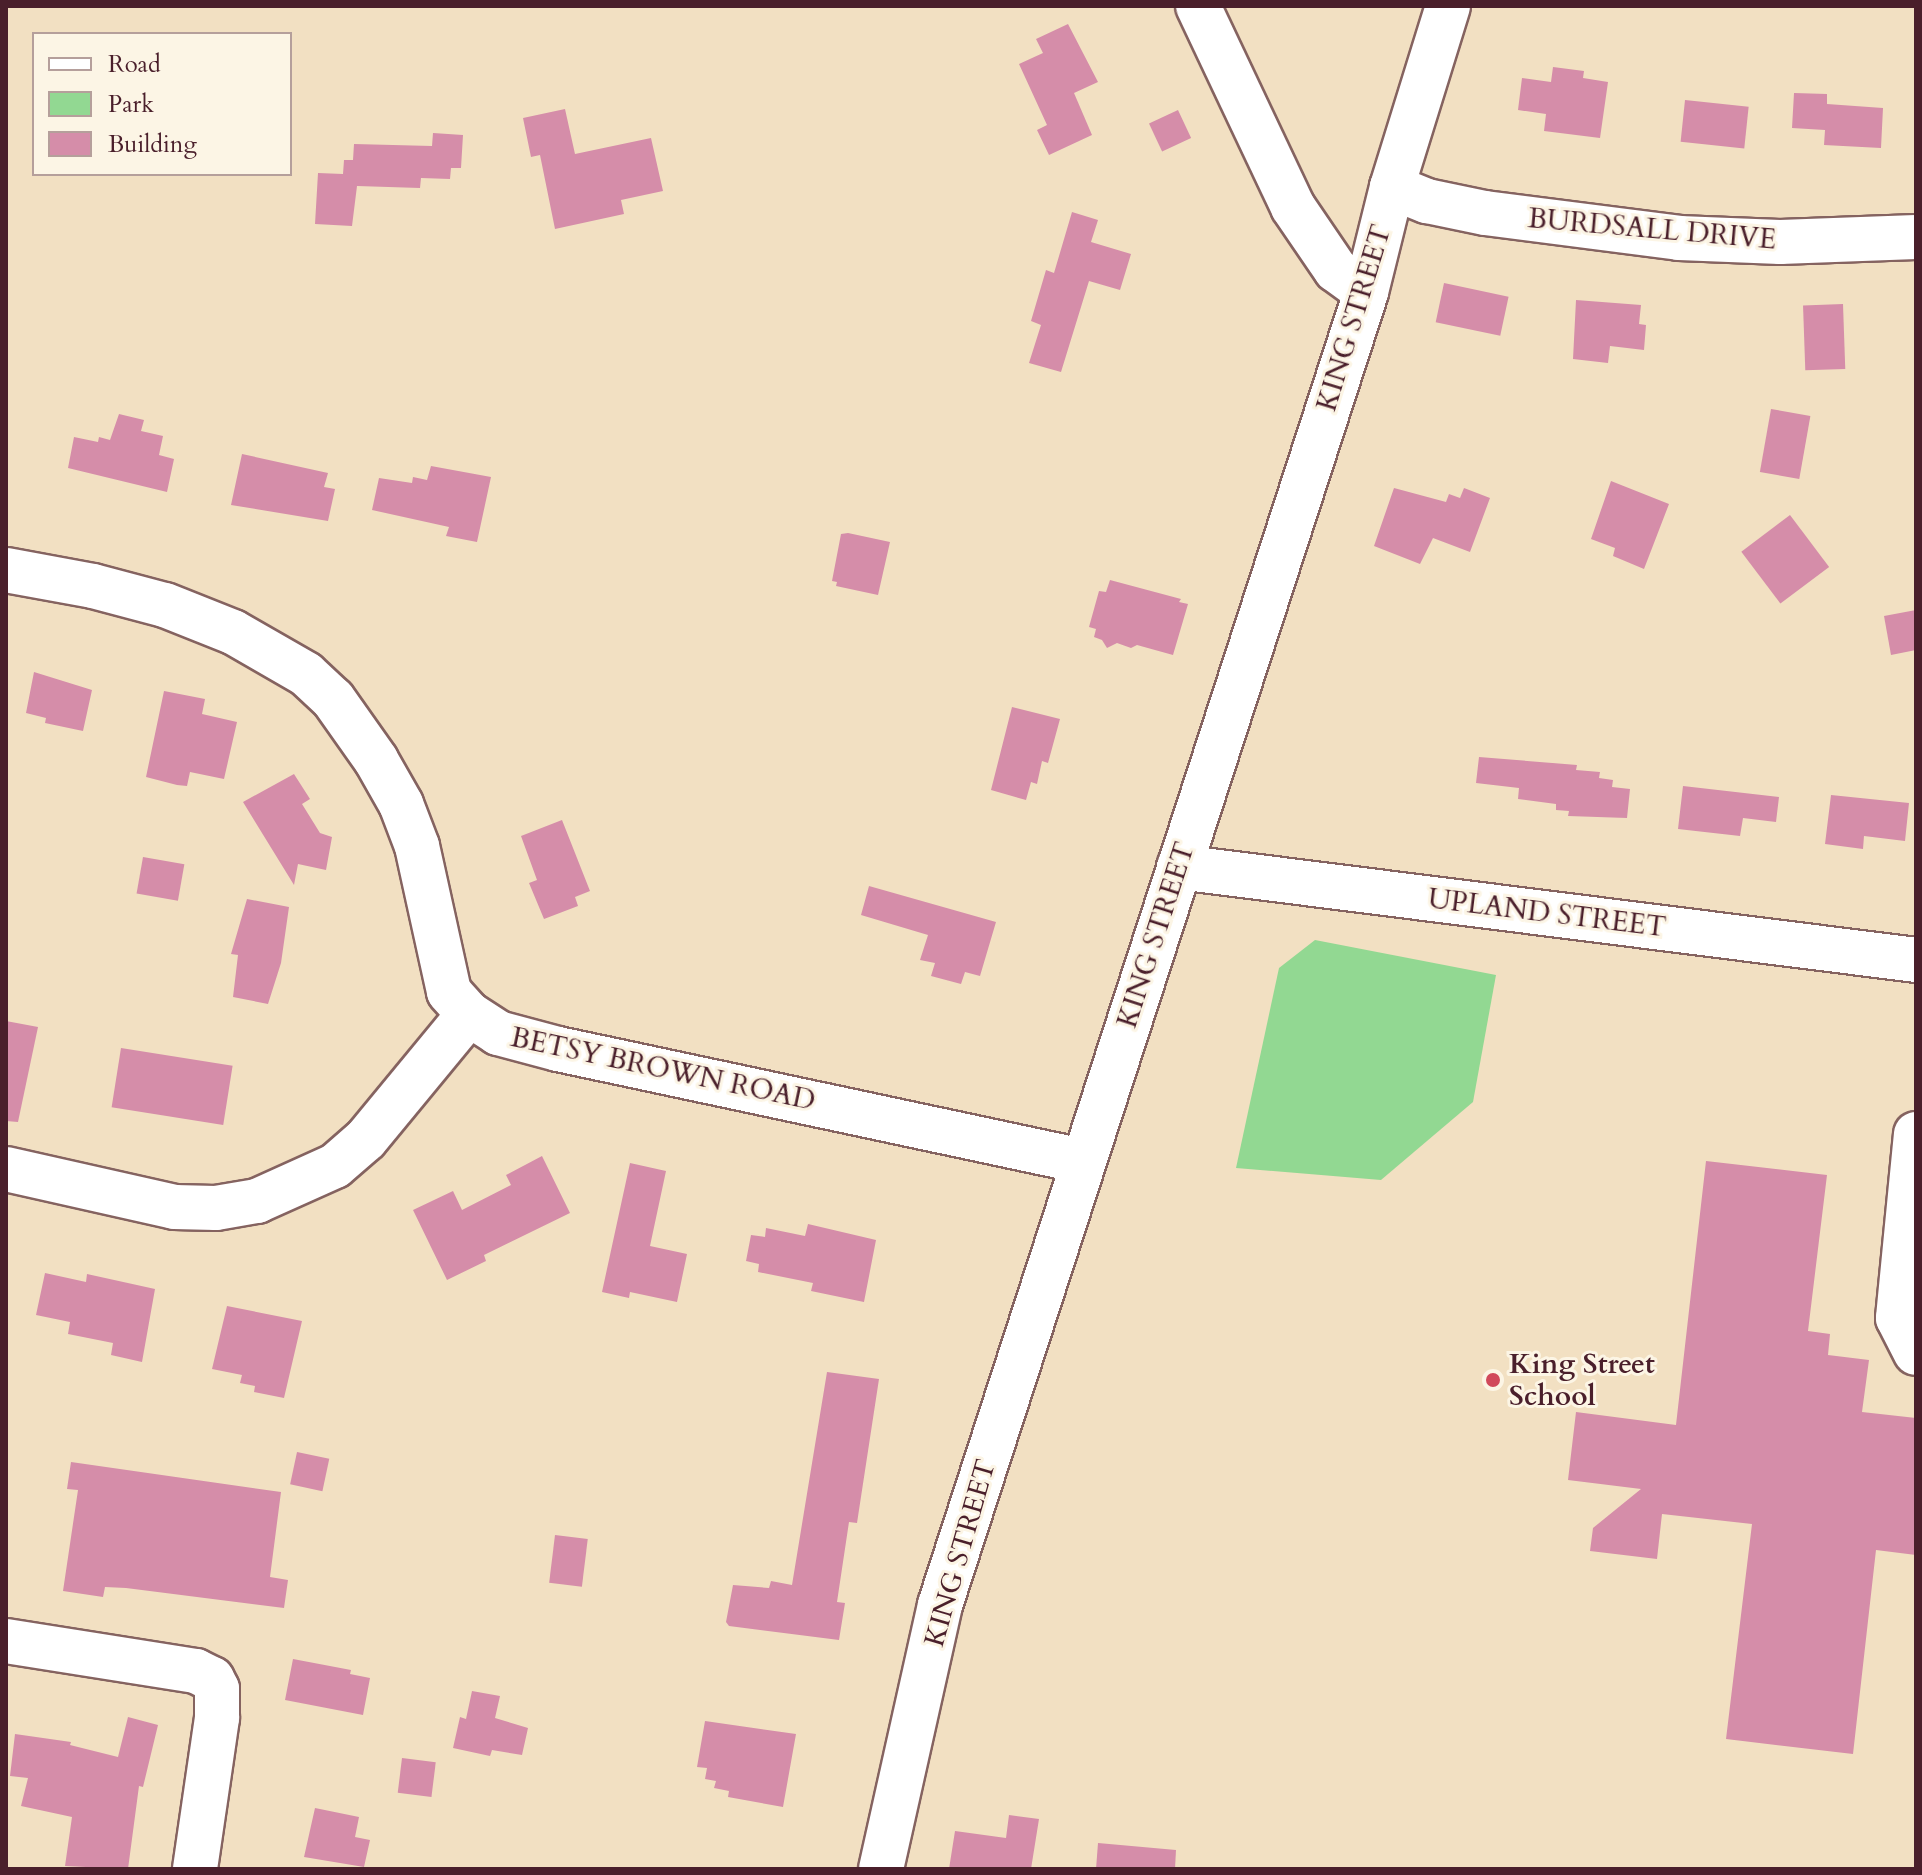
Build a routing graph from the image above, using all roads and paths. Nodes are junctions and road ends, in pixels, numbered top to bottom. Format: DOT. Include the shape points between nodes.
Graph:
graph roads {
  1 [pos="1198,6"];
  2 [pos="1448,6"];
  3 [pos="1392,187"];
  4 [pos="1916,237"];
  5 [pos="1366,292"];
  6 [pos="6,570"];
  7 [pos="1179,867"];
  8 [pos="1916,960"];
  9 [pos="469,1014"];
  10 [pos="1916,1134"];
  11 [pos="1082,1161"];
  12 [pos="6,1169"];
  13 [pos="1916,1353"];
  14 [pos="6,1641"];
  15 [pos="195,1869"];
  16 [pos="881,1869"];
  1 -- 5 [label="street" via="1293,207 1336,270"];
  2 -- 3 [label="street, KING STREET"];
  3 -- 4 [label="street, BURDSALL DRIVE" via="1427,201 1485,213 1679,238 1780,242"];
  3 -- 5 [label="street, KING STREET"];
  5 -- 7 [label="street, KING STREET"];
  6 -- 9 [label="street, BETSY BROWN ROAD" via="93,586 219,626 306,674 333,699 401,804 417,846 449,992"];
  7 -- 8 [label="street, UPLAND STREET"];
  7 -- 11 [label="street, KING STREET"];
  9 -- 11 [label="street, BETSY BROWN ROAD" via="498,1033 558,1049"];
  9 -- 12 [label="street" via="366,1139 335,1166 257,1201 216,1208 174,1207"];
  10 -- 13 [label="street" via="1898,1318"];
  11 -- 16 [label="street, KING STREET" via="940,1605"];
  14 -- 15 [label="street" via="196,1671 212,1679 217,1718"];
}
